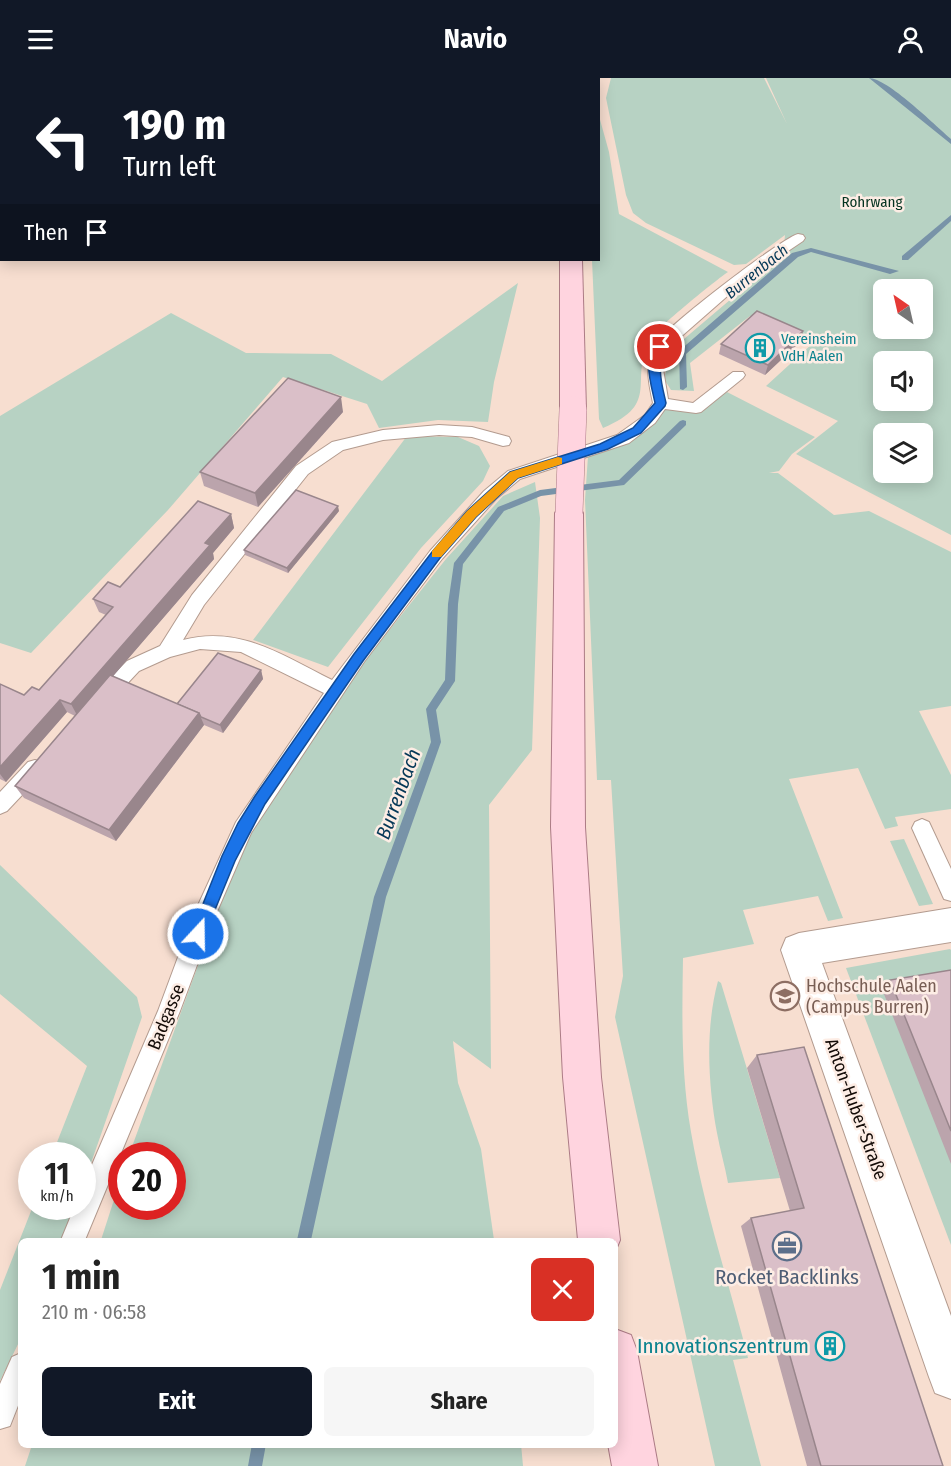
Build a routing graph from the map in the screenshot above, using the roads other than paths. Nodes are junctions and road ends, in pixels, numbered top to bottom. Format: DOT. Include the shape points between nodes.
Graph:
graph roads {
  1 [pos="798,238"];
  2 [pos="572,261"];
  3 [pos="738,375"];
  4 [pos="661,403"];
  5 [pos="503,441"];
  6 [pos="166,651"];
  7 [pos="335,690"];
  8 [pos="94,707"];
  9 [pos="47,756"];
  10 [pos="0,805"];
  11 [pos="922,828"];
  12 [pos="951,891"];
  13 [pos="951,925"];
  14 [pos="74,1238"];
  15 [pos="599,1238"];
  16 [pos="940,1309"];
  17 [pos="618,1368"];
  18 [pos="18,1373"];
  19 [pos="951,1377"];
  20 [pos="0,1416"];
  21 [pos="635,1466"];
  1 -- 4 [label="lane" via="743,275 660,347 654,373"];
  2 -- 15 [label="main road, bridge" via="568,827 582,1077"];
  3 -- 4 [label="lane" via="696,408"];
  4 -- 7 [label="lane, Badgasse" via="650,418 623,439 514,475 490,495 436,555"];
  5 -- 6 [label="lane" via="472,432 439,430 383,435 338,446 302,470 198,600"];
  6 -- 7 [label="lane" via="200,642 244,645"];
  6 -- 8 [label="lane" via="133,666"];
  7 -- 14 [label="lane, Badgasse" via="239,836"];
  9 -- 10 [label="lane"];
  11 -- 12 [label="lane"];
  13 -- 16 [label="street, Anton-Huber-Straße" via="799,950"];
  16 -- 19 [label="street, Anton-Huber-Straße"];
  17 -- 21 [label="main road"];
  18 -- 20 [label="lane"];
}
